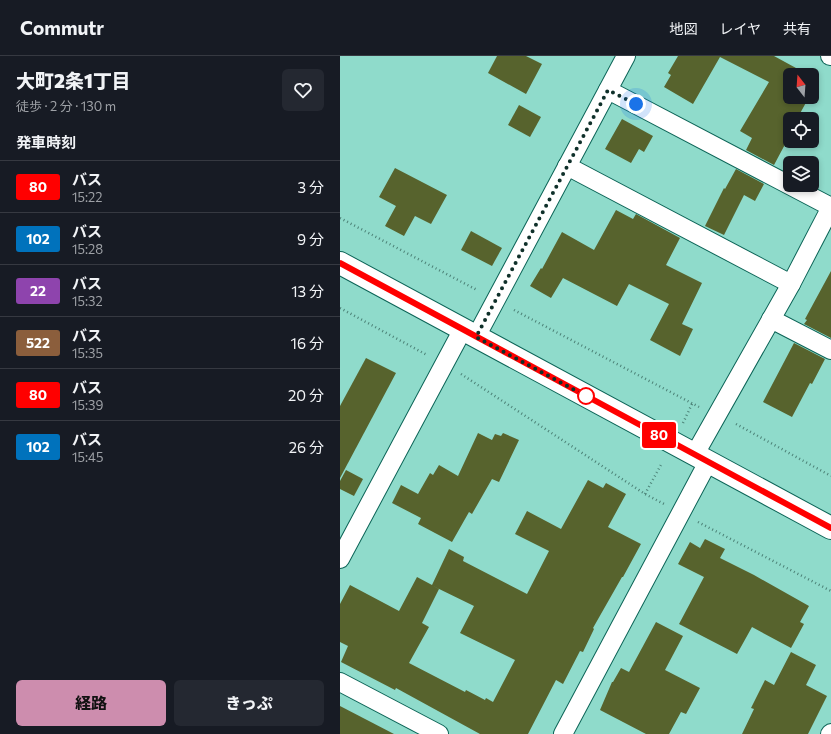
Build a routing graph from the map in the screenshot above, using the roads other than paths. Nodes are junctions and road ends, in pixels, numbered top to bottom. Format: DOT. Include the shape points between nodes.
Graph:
graph roads {
  1 [pos="626,56"];
  2 [pos="608,90"];
  3 [pos="567,166"];
  4 [pos="831,207"];
  5 [pos="340,263"];
  6 [pos="791,284"];
  7 [pos="771,319"];
  8 [pos="470,333"];
  9 [pos="831,350"];
  10 [pos="702,458"];
  11 [pos="831,528"];
  12 [pos="340,559"];
  13 [pos="340,682"];
  14 [pos="439,734"];
  15 [pos="563,734"];
  1 -- 2 [label="street"];
  2 -- 3 [label="street"];
  2 -- 4 [label="street"];
  3 -- 6 [label="street"];
  3 -- 8 [label="street" via="496,300"];
  4 -- 6 [label="street"];
  5 -- 8 [label="main road"];
  6 -- 7 [label="street"];
  7 -- 9 [label="street"];
  7 -- 10 [label="street" via="718,415"];
  8 -- 10 [label="main road"];
  8 -- 12 [label="street" via="445,364"];
  10 -- 11 [label="main road"];
  10 -- 15 [label="street" via="680,513"];
  13 -- 14 [label="street"];
}
